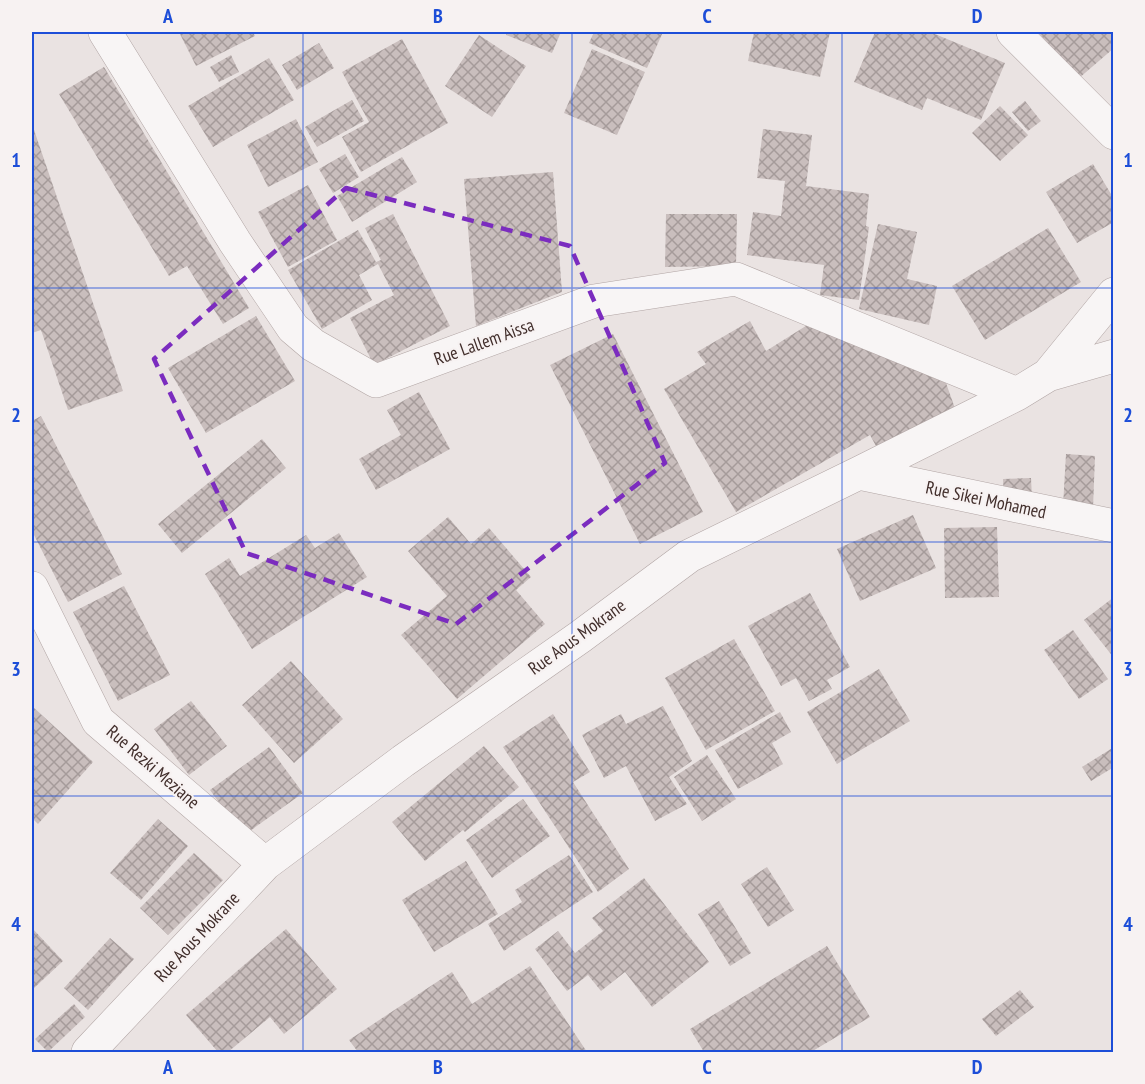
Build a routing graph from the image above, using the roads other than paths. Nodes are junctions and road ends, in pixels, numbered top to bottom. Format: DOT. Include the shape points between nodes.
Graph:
graph roads {
  1 [pos="105,32"];
  2 [pos="1013,32"];
  3 [pos="1113,133"];
  4 [pos="1113,294"];
  5 [pos="1113,356"];
  6 [pos="1048,375"];
  7 [pos="1017,394"];
  8 [pos="859,473"];
  9 [pos="1113,526"];
  10 [pos="32,588"];
  11 [pos="265,864"];
  12 [pos="88,1053"];
  1 -- 7 [label="street, Rue Lallem Aissa" via="293,328 313,345 376,381 594,302 736,279"];
  2 -- 3 [label="street"];
  4 -- 6 [label="street, Rue Aous Mokrane"];
  5 -- 6 [label="street"];
  6 -- 7 [label="street, Rue Aous Mokrane"];
  7 -- 8 [label="street, Rue Aous Mokrane"];
  8 -- 9 [label="street, Rue Sikei Mohamed"];
  8 -- 11 [label="street, Rue Aous Mokrane" via="689,556"];
  10 -- 11 [label="street, Rue Rezki Meziane" via="98,720"];
  11 -- 12 [label="street, Rue Aous Mokrane"];
}
